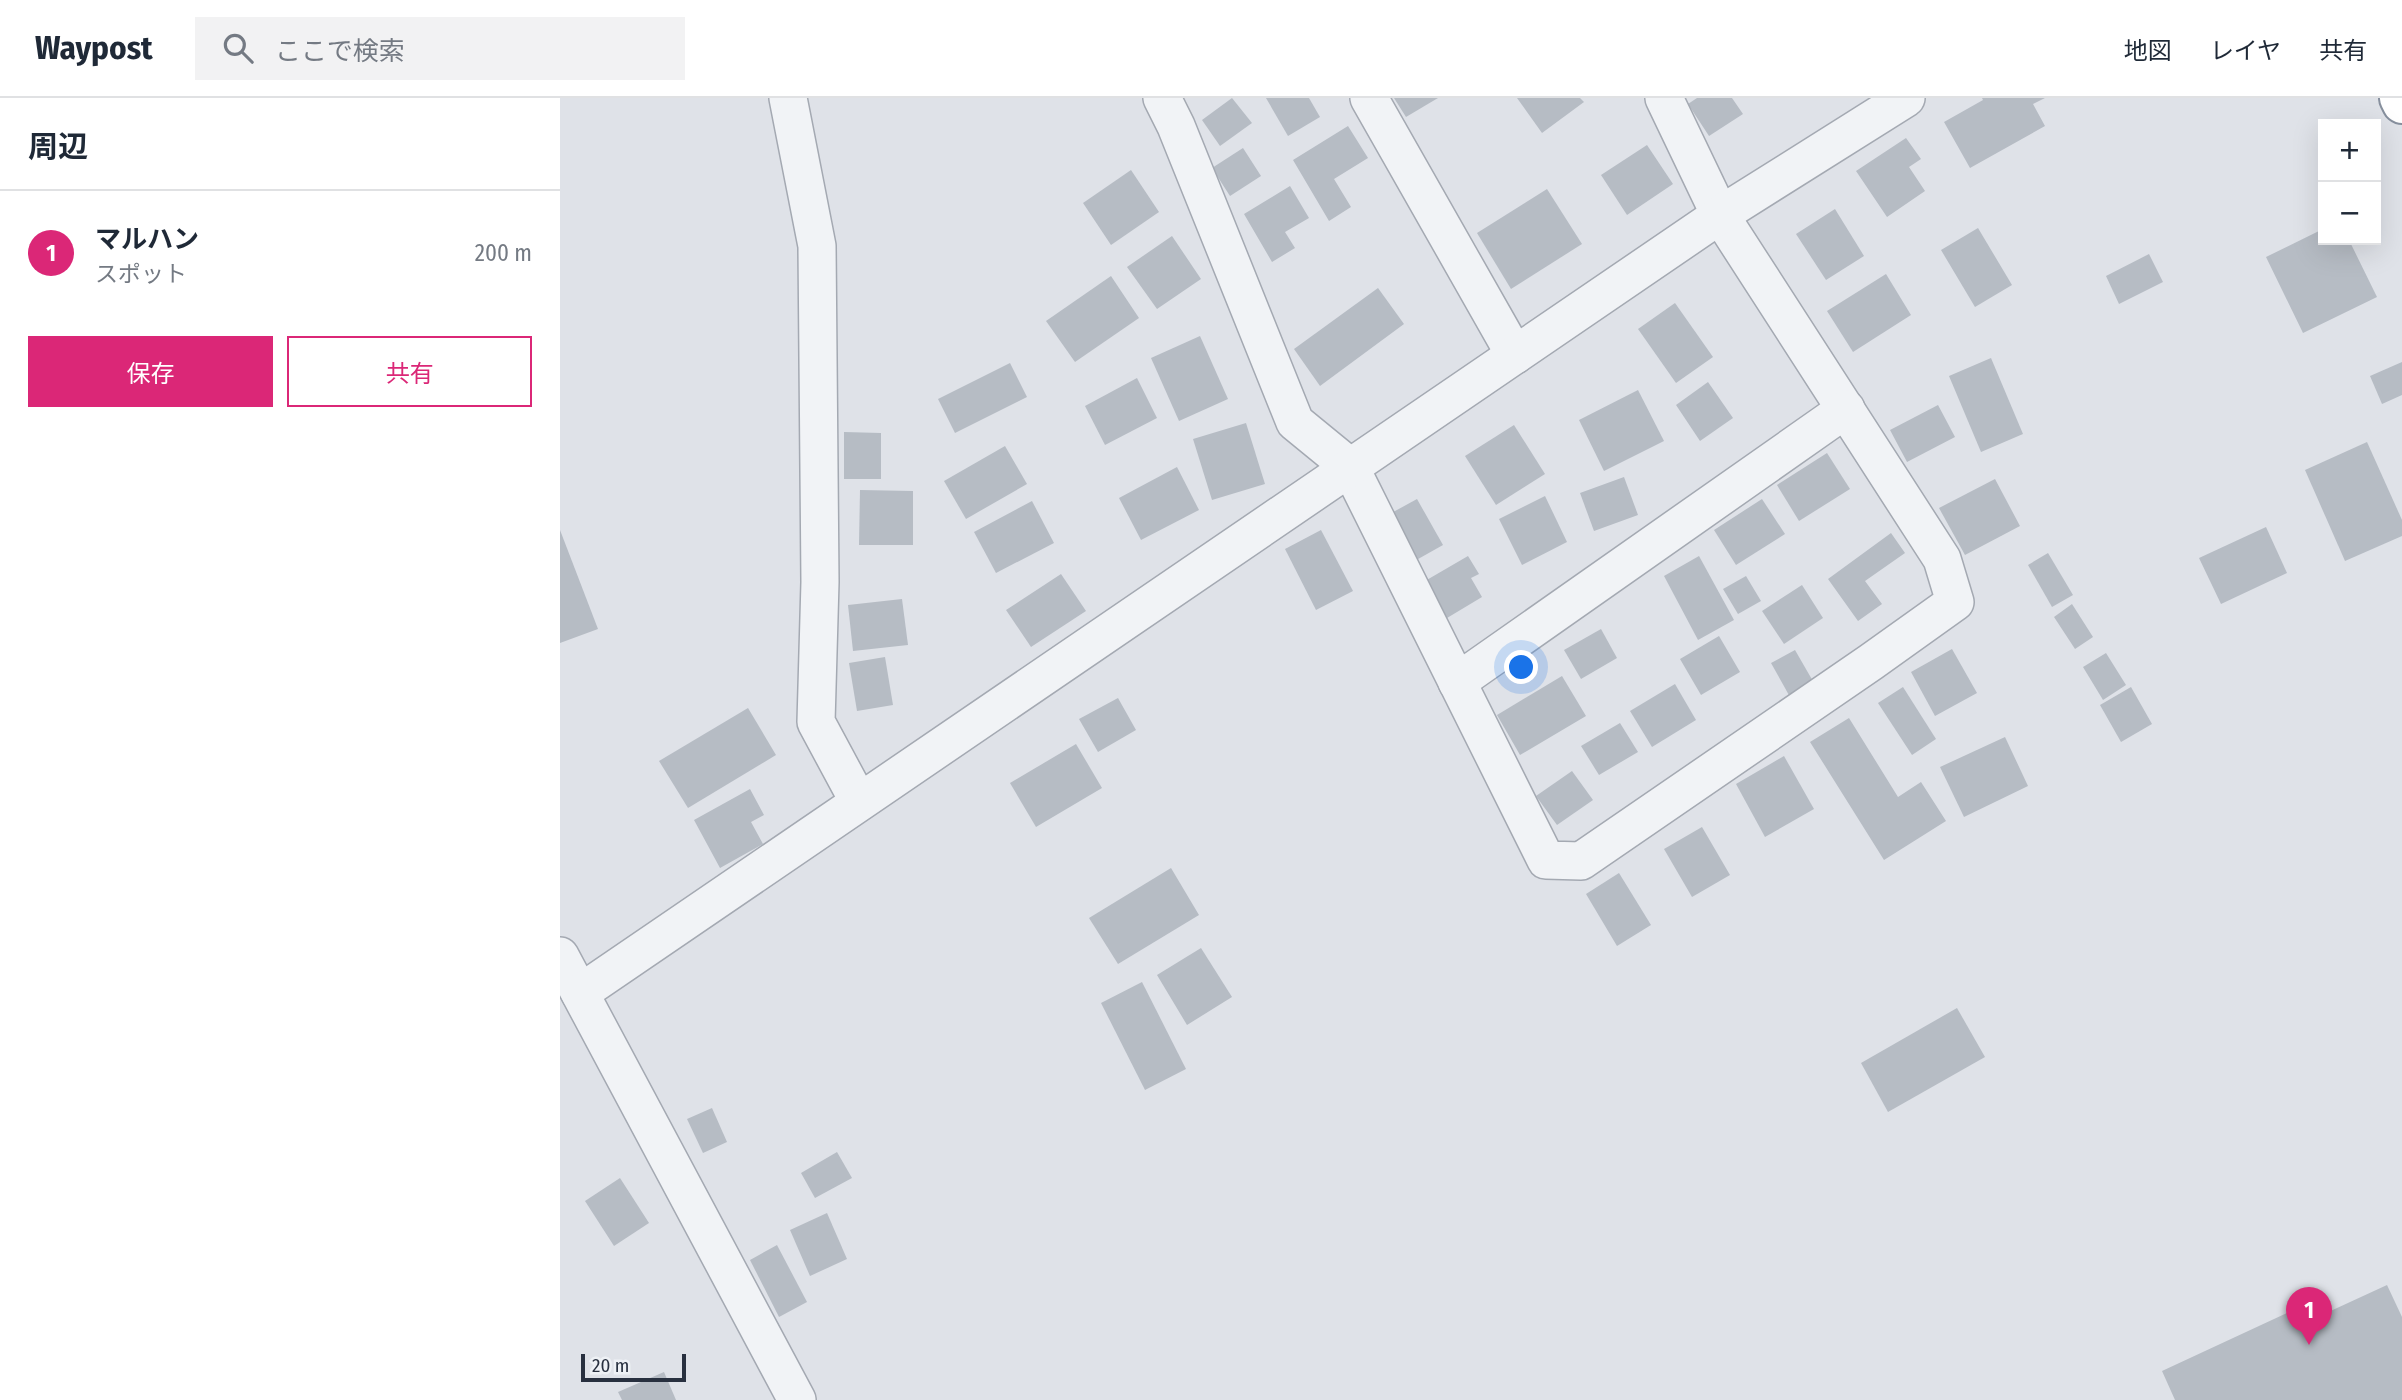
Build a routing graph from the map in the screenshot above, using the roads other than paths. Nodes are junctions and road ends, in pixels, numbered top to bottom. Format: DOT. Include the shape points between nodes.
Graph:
graph roads {
  1 [pos="788,98"];
  2 [pos="1162,98"];
  3 [pos="1368,98"];
  4 [pos="1664,98"];
  5 [pos="1906,98"];
  6 [pos="2399,98"];
  7 [pos="2402,104"];
  8 [pos="1720,215"];
  9 [pos="1514,355"];
  10 [pos="1846,409"];
  11 [pos="1350,467"];
  12 [pos="1457,682"];
  13 [pos="859,802"];
  14 [pos="560,956"];
  15 [pos="580,993"];
  16 [pos="797,1400"];
  1 -- 13 [label="street" via="817,246 817,722"];
  2 -- 11 [label="street" via="1295,422"];
  3 -- 9 [label="street"];
  4 -- 8 [label="street"];
  5 -- 8 [label="street"];
  6 -- 7 [label="highway"];
  8 -- 9 [label="street"];
  8 -- 10 [label="street"];
  9 -- 11 [label="street"];
  10 -- 12 [label="street"];
  10 -- 12 [label="street" via="1942,559 1955,602 1871,662 1581,861 1546,860"];
  11 -- 12 [label="street"];
  11 -- 13 [label="street"];
  13 -- 15 [label="street"];
  14 -- 15 [label="street"];
  15 -- 16 [label="street"];
}
